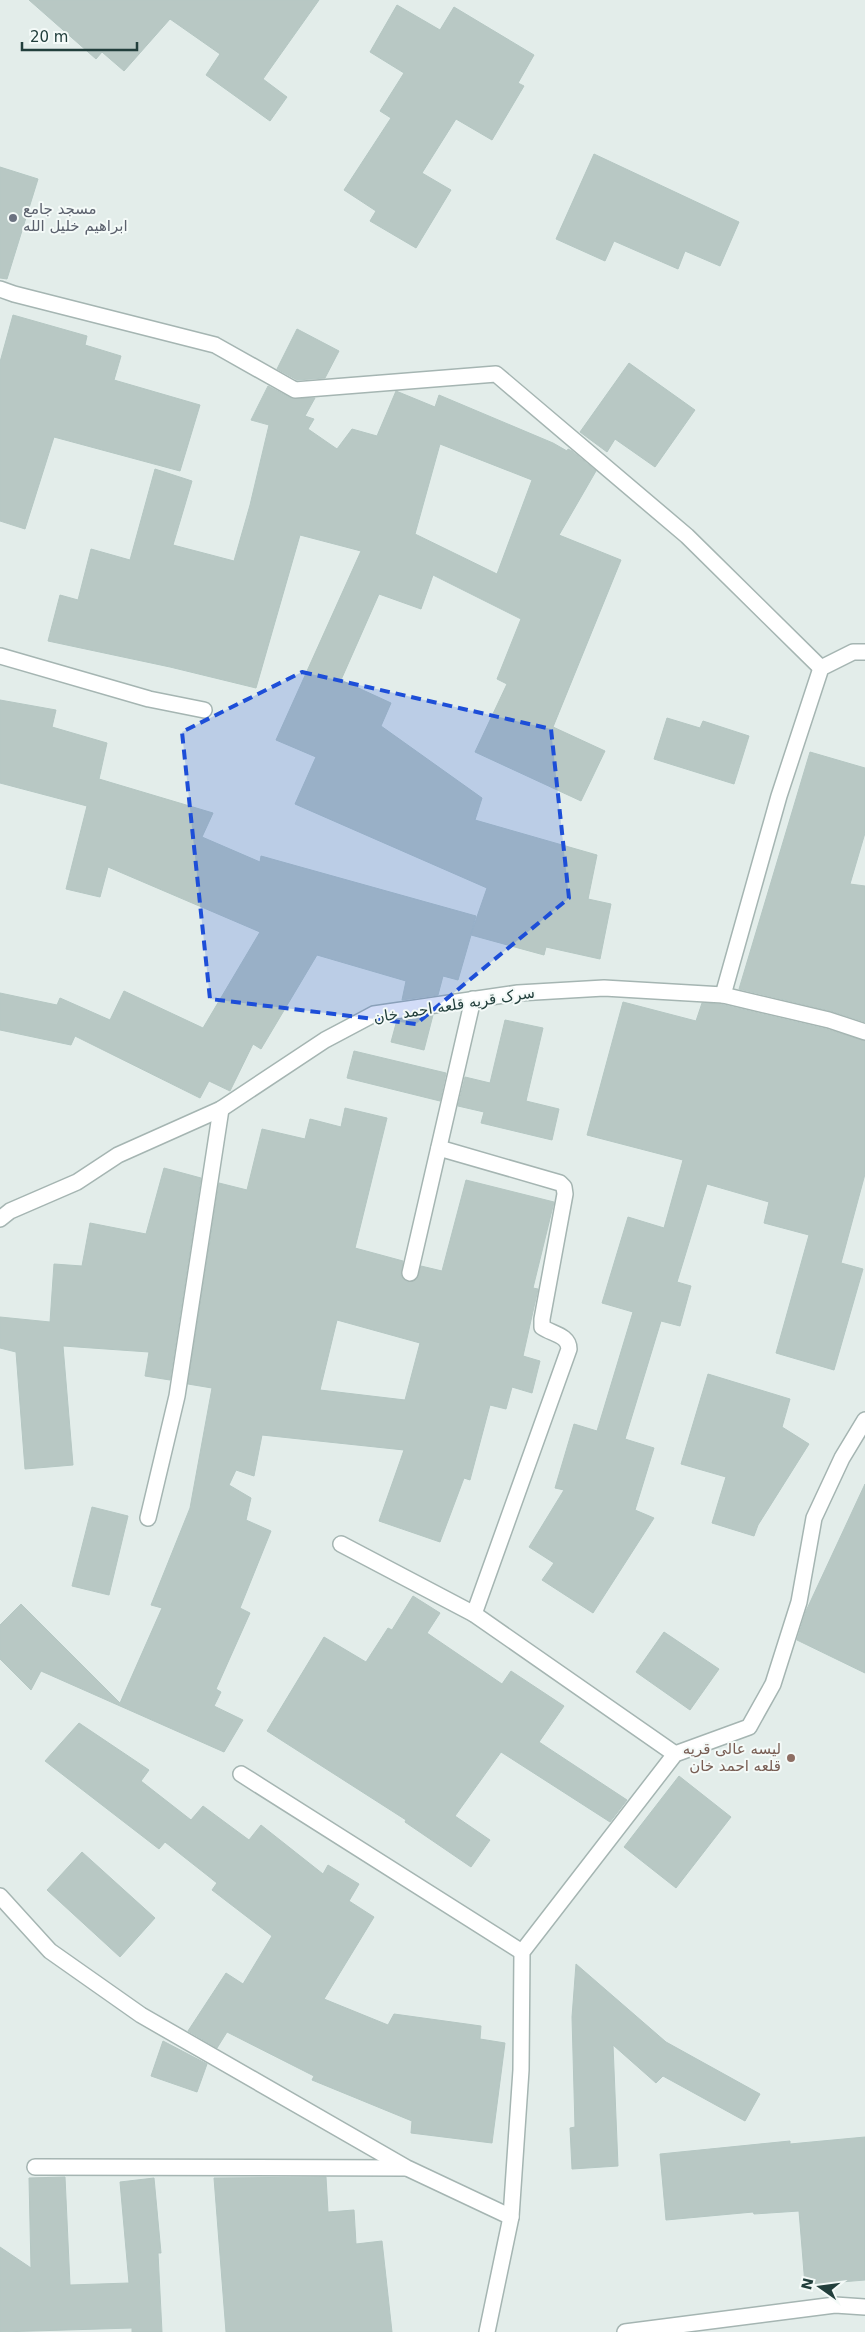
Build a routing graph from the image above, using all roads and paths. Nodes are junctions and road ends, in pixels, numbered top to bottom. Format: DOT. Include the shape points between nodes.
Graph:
graph roads {
  1 [pos="0,289"];
  2 [pos="865,652"];
  3 [pos="0,656"];
  4 [pos="821,668"];
  5 [pos="204,710"];
  6 [pos="723,994"];
  7 [pos="473,999"];
  8 [pos="865,1032"];
  9 [pos="221,1109"];
  10 [pos="439,1148"];
  11 [pos="0,1219"];
  12 [pos="410,1273"];
  13 [pos="865,1420"];
  14 [pos="148,1518"];
  15 [pos="341,1544"];
  16 [pos="474,1614"];
  17 [pos="675,1754"];
  18 [pos="241,1774"];
  19 [pos="0,1896"];
  20 [pos="522,1952"];
  21 [pos="35,2166"];
  22 [pos="407,2168"];
  23 [pos="511,2217"];
  24 [pos="865,2306"];
  25 [pos="487,2332"];
  26 [pos="625,2332"];
  1 -- 4 [label="street" via="215,345 295,390 496,374 687,536"];
  2 -- 4 [label="street" via="853,652"];
  3 -- 5 [label="street" via="149,699"];
  4 -- 6 [label="street" via="779,796"];
  6 -- 7 [label="street, سرک قریه قلعه احمد خان" via="604,988"];
  6 -- 8 [label="street, سرک قریه قلعه احمد خان"];
  7 -- 9 [label="street, سرک قریه قلعه احمد خان" via="374,1014 325,1040"];
  7 -- 10 [label="street"];
  9 -- 11 [label="street, سرک قریه قلعه احمد خان" via="118,1155 77,1182 10,1211"];
  9 -- 14 [label="street" via="177,1396"];
  10 -- 12 [label="street"];
  10 -- 16 [label="street" via="560,1183 565,1194 542,1326 565,1338 569,1349"];
  13 -- 17 [label="street" via="842,1458 814,1518 799,1602 773,1684 748,1727"];
  15 -- 16 [label="street"];
  16 -- 17 [label="street"];
  17 -- 20 [label="street"];
  18 -- 20 [label="street"];
  19 -- 22 [label="street" via="50,1951 141,2014"];
  20 -- 23 [label="street" via="521,2070"];
  21 -- 22 [label="street"];
  22 -- 23 [label="street"];
  23 -- 25 [label="street"];
  24 -- 26 [label="street" via="834,2305"];
}
